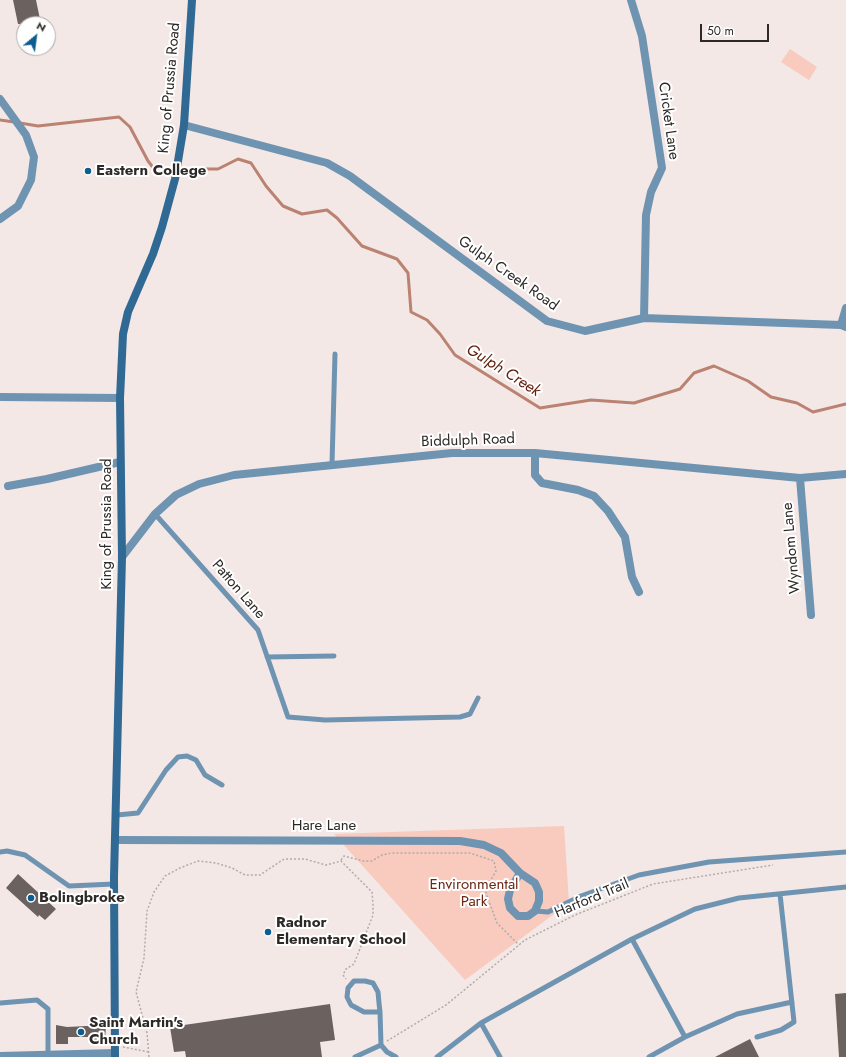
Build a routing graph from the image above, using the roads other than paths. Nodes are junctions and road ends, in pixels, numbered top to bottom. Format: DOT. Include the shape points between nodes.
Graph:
graph roads {
  1 [pos="192,0"];
  2 [pos="631,0"];
  3 [pos="0,98"];
  4 [pos="184,125"];
  5 [pos="0,218"];
  6 [pos="846,308"];
  7 [pos="644,318"];
  8 [pos="843,326"];
  9 [pos="336,354"];
  10 [pos="0,397"];
  11 [pos="120,398"];
  12 [pos="535,453"];
  13 [pos="120,462"];
  14 [pos="332,464"];
  15 [pos="846,474"];
  16 [pos="800,478"];
  17 [pos="8,486"];
  18 [pos="155,514"];
  19 [pos="122,557"];
  20 [pos="639,592"];
  21 [pos="811,615"];
  22 [pos="334,656"];
  23 [pos="268,657"];
  24 [pos="478,698"];
  25 [pos="222,785"];
  26 [pos="117,815"];
  27 [pos="116,840"];
  28 [pos="0,852"];
  29 [pos="846,852"];
  30 [pos="520,873"];
  31 [pos="114,884"];
  32 [pos="846,887"];
  33 [pos="780,894"];
  34 [pos="534,911"];
  35 [pos="632,939"];
  36 [pos="792,1002"];
  37 [pos="0,1003"];
  38 [pos="380,1012"];
  39 [pos="481,1023"];
  40 [pos="685,1037"];
  41 [pos="757,1037"];
  42 [pos="381,1045"];
  43 [pos="115,1052"];
  44 [pos="387,1054"];
  45 [pos="48,1055"];
  46 [pos="0,1056"];
  47 [pos="355,1057"];
  48 [pos="396,1057"];
  49 [pos="437,1057"];
  50 [pos="500,1057"];
  51 [pos="649,1057"];
  1 -- 4 [label="street, King of Prussia Road"];
  2 -- 7 [label="street, Cricket Lane" via="642,36 662,168 651,192 646,215"];
  3 -- 5 [label="street" via="26,135 34,158 31,180 18,206"];
  4 -- 7 [label="street, Gulph Creek Road" via="327,162 350,176 547,321 585,331"];
  4 -- 11 [label="street, King of Prussia Road" via="175,179 162,227 128,312 123,334"];
  6 -- 8 [label="street"];
  7 -- 8 [label="street, Gulph Creek Road"];
  9 -- 14 [label="lane"];
  10 -- 11 [label="street"];
  11 -- 13 [label="street, King of Prussia Road"];
  12 -- 14 [label="street, Biddulph Road" via="452,453"];
  12 -- 16 [label="street, Biddulph Road"];
  12 -- 20 [label="street" via="536,475 542,483 594,496 608,511 625,537 632,577"];
  13 -- 17 [label="street"];
  13 -- 19 [label="street, King of Prussia Road"];
  14 -- 18 [label="street, Biddulph Road" via="234,475 199,484 176,495"];
  15 -- 16 [label="street, Biddulph Road"];
  16 -- 21 [label="street, Wyndom Lane"];
  18 -- 19 [label="street, Biddulph Road"];
  18 -- 23 [label="lane, Patton Lane" via="258,630"];
  19 -- 26 [label="street, King of Prussia Road"];
  22 -- 23 [label="lane"];
  23 -- 24 [label="lane, Patton Lane" via="288,717 325,720 460,717 470,714"];
  25 -- 26 [label="lane" via="205,775 196,760 187,756 178,757 166,770 138,813"];
  26 -- 27 [label="street, King of Prussia Road"];
  27 -- 30 [label="street, Hare Lane" via="460,841 484,845 501,853"];
  27 -- 31 [label="street, King of Prussia Road"];
  28 -- 31 [label="lane" via="24,855 69,886"];
  29 -- 34 [label="lane" via="709,862 639,875 581,896 548,912"];
  30 -- 34 [label="street, Hare Lane" via="535,884 539,892 540,901"];
  30 -- 34 [label="street" via="510,890 510,908 518,916 528,916"];
  31 -- 43 [label="street, King of Prussia Road"];
  32 -- 33 [label="lane"];
  33 -- 35 [label="lane" via="739,898 695,909"];
  33 -- 36 [label="lane"];
  35 -- 39 [label="lane"];
  35 -- 40 [label="lane"];
  36 -- 40 [label="lane" via="737,1014"];
  36 -- 41 [label="lane" via="794,1022 781,1030"];
  37 -- 45 [label="lane" via="37,1000 48,1009"];
  38 -- 38 [label="lane" via="378,992 373,983 365,980 354,981 348,988 347,997 351,1005 364,1012"];
  38 -- 42 [label="lane"];
  39 -- 49 [label="lane"];
  39 -- 50 [label="lane"];
  40 -- 51 [label="lane"];
  42 -- 44 [label="lane"];
  42 -- 47 [label="lane"];
  43 -- 45 [label="street"];
  44 -- 48 [label="lane"];
  45 -- 46 [label="street"];
}
